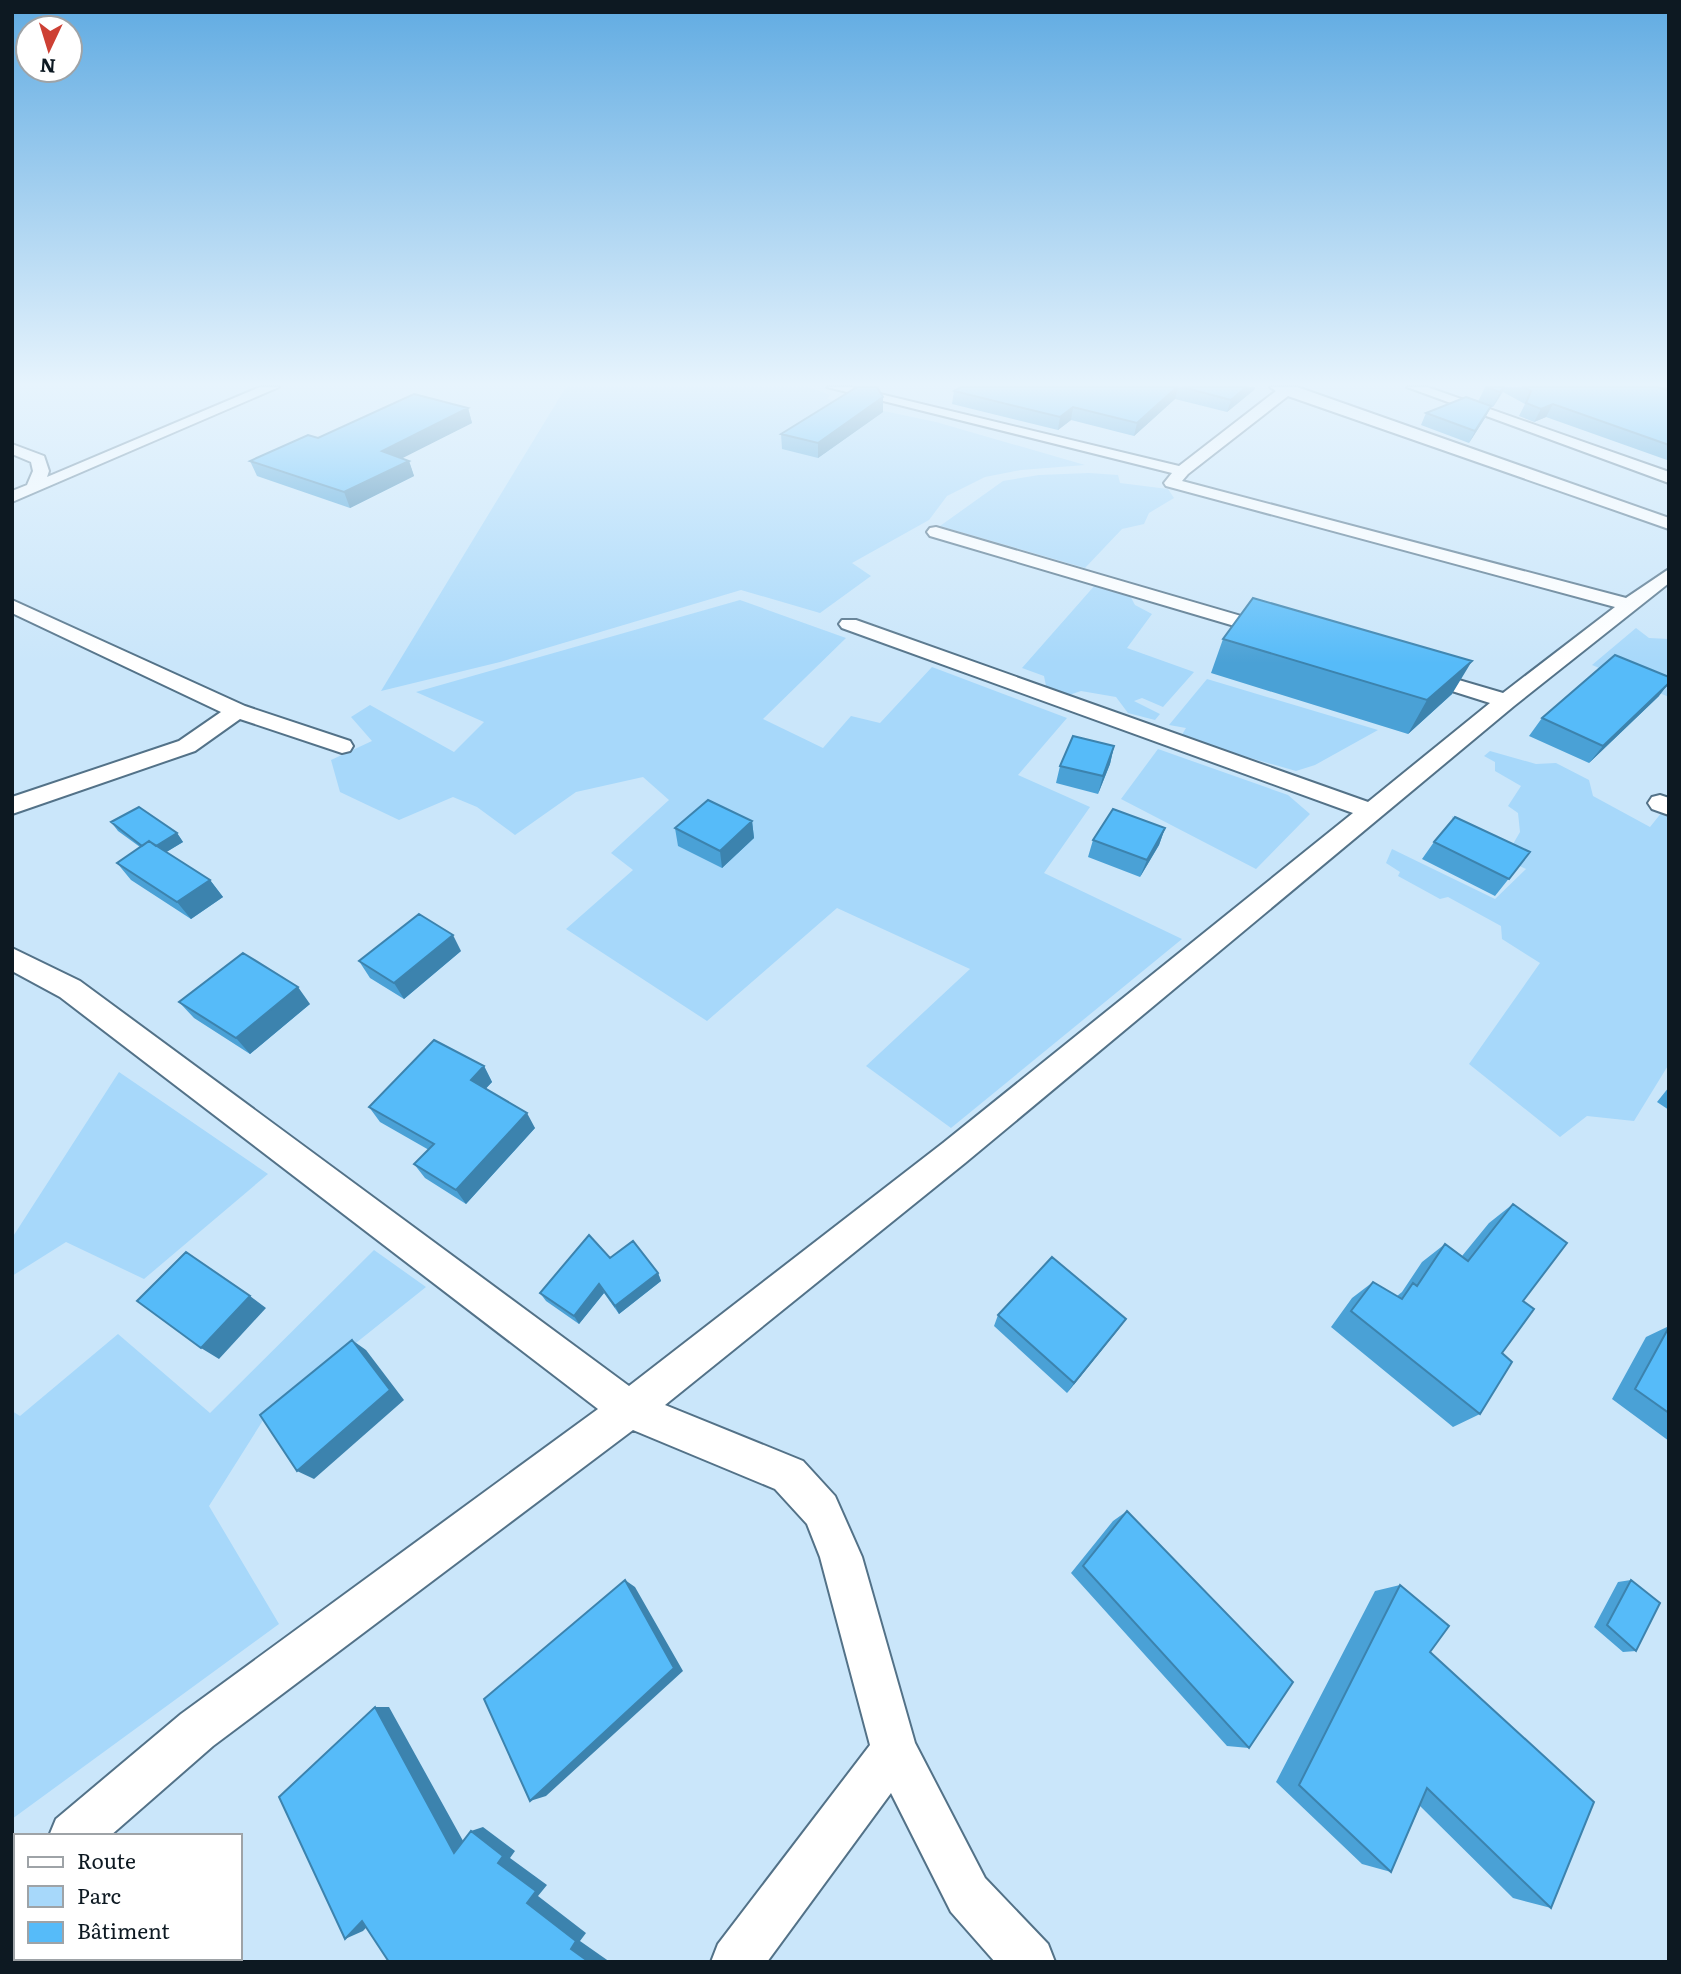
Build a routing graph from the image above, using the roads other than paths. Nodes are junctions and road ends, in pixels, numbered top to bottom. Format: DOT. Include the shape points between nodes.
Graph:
graph roads {
  1 [pos="37,479"];
  2 [pos="53,479"];
  3 [pos="1175,479"];
  4 [pos="1542,479"];
  5 [pos="34,487"];
  6 [pos="12,497"];
  7 [pos="1669,524"];
  8 [pos="936,532"];
  9 [pos="1669,575"];
  10 [pos="1629,605"];
  11 [pos="12,606"];
  12 [pos="849,624"];
  13 [pos="1294,638"];
  14 [pos="1400,669"];
  15 [pos="1506,701"];
  16 [pos="237,711"];
  17 [pos="342,746"];
  18 [pos="12,806"];
  19 [pos="1370,811"];
  20 [pos="12,958"];
  21 [pos="629,1409"];
  22 [pos="894,1751"];
  23 [pos="75,1834"];
  24 [pos="736,1962"];
  25 [pos="1030,1962"];
  1 -- 5 [label="street"];
  2 -- 5 [label="street"];
  3 -- 10 [label="street" via="1172,483"];
  4 -- 7 [label="street"];
  5 -- 6 [label="street"];
  8 -- 13 [label="street"];
  9 -- 10 [label="street"];
  10 -- 15 [label="street"];
  11 -- 16 [label="street"];
  12 -- 19 [label="street"];
  14 -- 15 [label="street"];
  15 -- 19 [label="street"];
  16 -- 17 [label="street"];
  16 -- 18 [label="street" via="187,746"];
  19 -- 21 [label="street" via="954,1153"];
  20 -- 21 [label="street" via="70,989"];
  21 -- 22 [label="street" via="789,1475 821,1510 841,1557"];
  21 -- 23 [label="street" via="197,1730"];
  22 -- 24 [label="street"];
  22 -- 25 [label="street" via="968,1895"];
}
